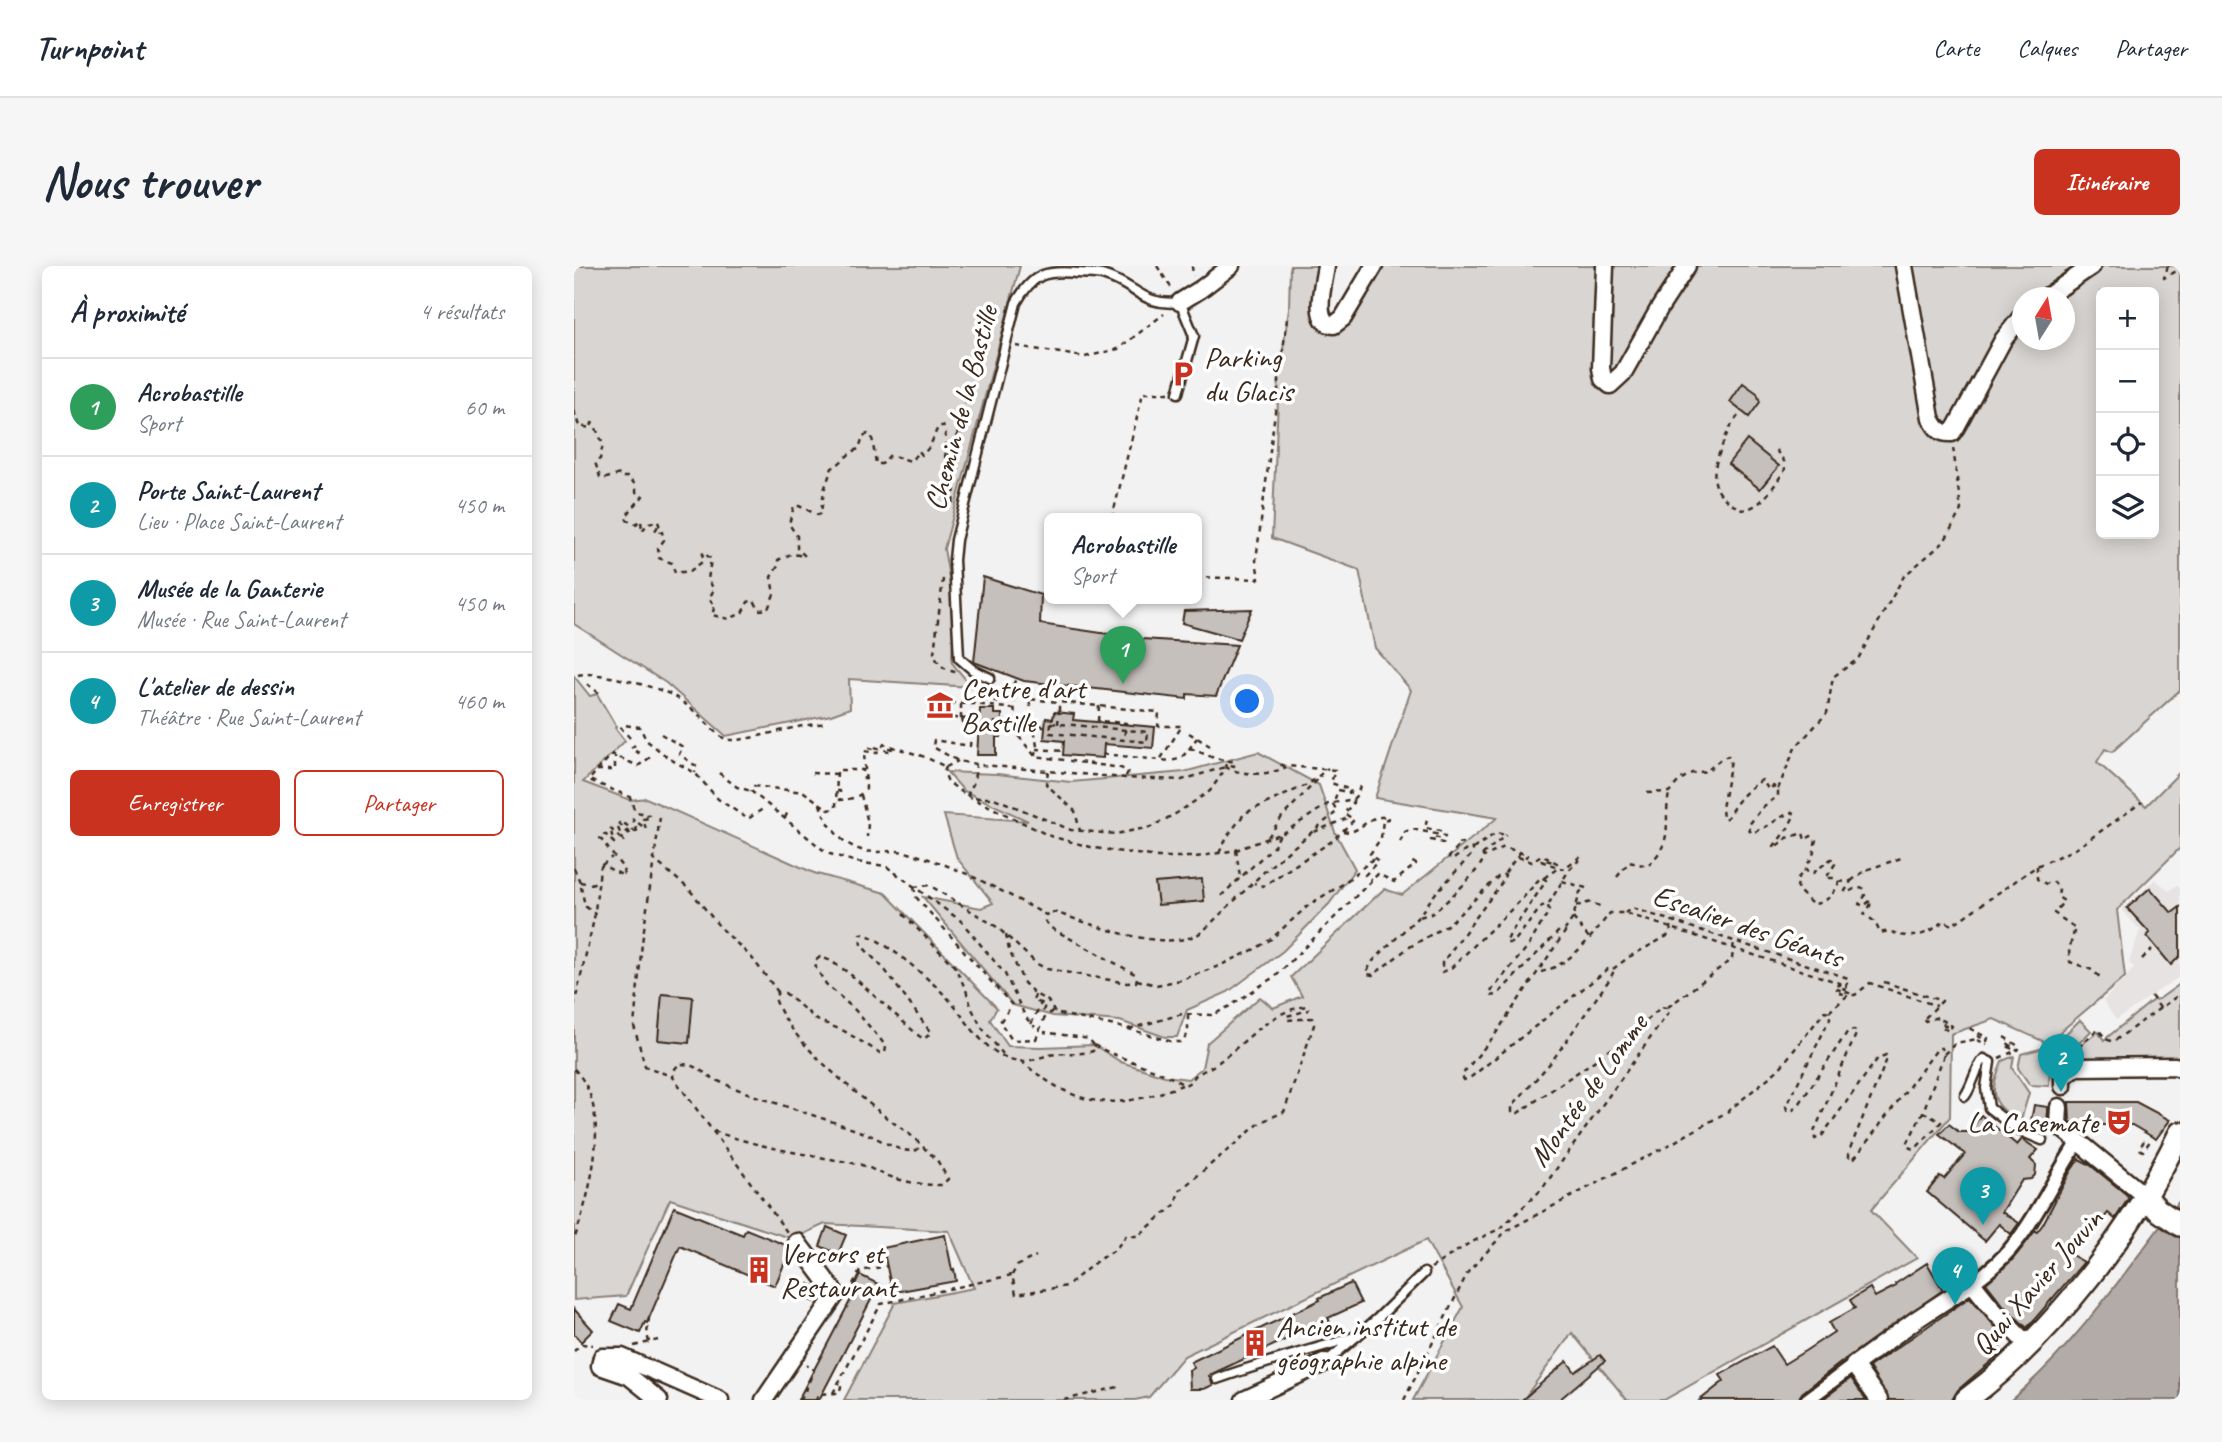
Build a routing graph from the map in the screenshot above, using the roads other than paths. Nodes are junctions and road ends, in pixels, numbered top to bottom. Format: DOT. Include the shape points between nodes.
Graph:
graph roads {
  1 [pos="1231,266"];
  2 [pos="1326,266"];
  3 [pos="1374,266"];
  4 [pos="1605,266"];
  5 [pos="1687,266"];
  6 [pos="1904,266"];
  7 [pos="2092,266"];
  8 [pos="2061,287"];
  9 [pos="1180,302"];
  10 [pos="2012,329"];
  11 [pos="1178,393"];
  12 [pos="988,677"];
  13 [pos="2180,1068"];
  14 [pos="2066,1075"];
  15 [pos="1965,1096"];
  16 [pos="2059,1107"];
  17 [pos="2180,1133"];
  18 [pos="2042,1140"];
  19 [pos="2078,1142"];
  20 [pos="2149,1201"];
  21 [pos="2180,1225"];
  22 [pos="797,1242"];
  23 [pos="1424,1273"];
  24 [pos="1972,1283"];
  25 [pos="1357,1336"];
  26 [pos="2027,1345"];
  27 [pos="1326,1362"];
  28 [pos="1854,1365"];
  29 [pos="1217,1380"];
  30 [pos="659,1400"];
  31 [pos="720,1400"];
  32 [pos="764,1400"];
  33 [pos="1244,1400"];
  34 [pos="1807,1400"];
  35 [pos="1879,1400"];
  36 [pos="1966,1400"];
  1 -- 9 [label="street"];
  2 -- 3 [label="street" via="1320,313 1322,321 1334,325 1343,318"];
  4 -- 5 [label="street" via="1601,368 1610,385 1623,373"];
  6 -- 10 [label="street" via="1931,418 1945,434 1952,433"];
  7 -- 8 [label="street"];
  9 -- 11 [label="lane" via="1194,335"];
  9 -- 12 [label="lane, Chemin de la Bastille" via="1153,301 1106,276 1046,272 1025,287 1016,303 965,496 954,560 959,658"];
  13 -- 14 [label="street" via="2076,1068"];
  15 -- 18 [label="lane" via="1980,1062 1990,1062 1989,1108 2018,1130"];
  16 -- 19 [label="street" via="2057,1125"];
  17 -- 20 [label="main road, Quai Xavier Jouvin"];
  19 -- 20 [label="street"];
  19 -- 24 [label="street" via="2021,1238"];
  20 -- 21 [label="main road"];
  20 -- 26 [label="main road, Quai Xavier Jouvin"];
  22 -- 32 [label="street" via="836,1294"];
  23 -- 25 [label="lane"];
  24 -- 26 [label="street"];
  24 -- 28 [label="street"];
  25 -- 27 [label="lane"];
  25 -- 29 [label="lane"];
  26 -- 36 [label="main road, Quai Xavier Jouvin"];
  27 -- 33 [label="street"];
  28 -- 34 [label="street"];
  28 -- 35 [label="street"];
  30 -- 31 [label="street" via="629,1376 600,1366 602,1357 622,1357"];
}
